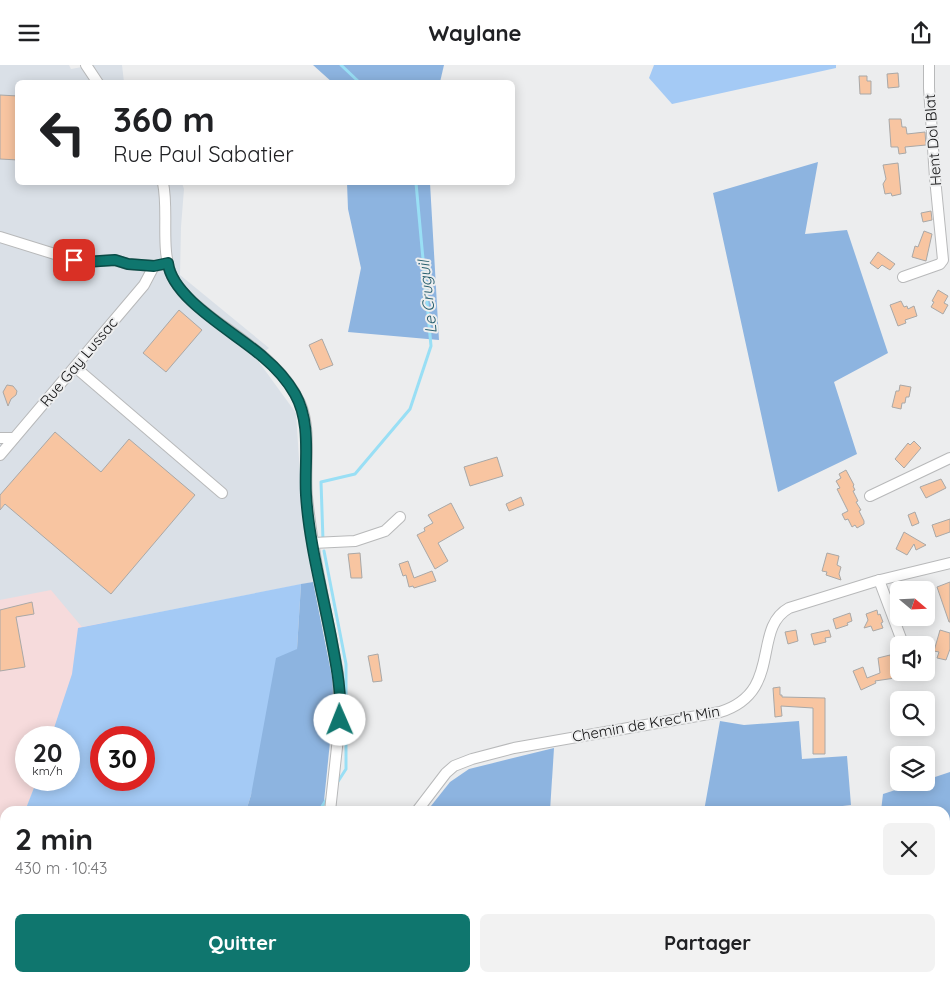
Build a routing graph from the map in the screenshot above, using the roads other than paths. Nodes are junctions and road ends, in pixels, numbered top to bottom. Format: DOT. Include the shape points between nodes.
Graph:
graph roads {
  1 [pos="86,65"];
  2 [pos="929,65"];
  3 [pos="96,80"];
  4 [pos="163,185"];
  5 [pos="0,237"];
  6 [pos="168,263"];
  7 [pos="154,266"];
  8 [pos="903,277"];
  9 [pos="75,367"];
  10 [pos="0,438"];
  11 [pos="14,438"];
  12 [pos="0,455"];
  13 [pos="950,458"];
  14 [pos="222,493"];
  15 [pos="870,496"];
  16 [pos="400,517"];
  17 [pos="313,543"];
  18 [pos="950,563"];
  19 [pos="879,580"];
  20 [pos="900,636"];
  21 [pos="331,806"];
  22 [pos="421,806"];
  1 -- 3 [label="street"];
  2 -- 8 [label="street, Hent Dol Blat" via="943,260 940,264"];
  4 -- 6 [label="street"];
  5 -- 7 [label="street" via="74,260 115,260"];
  6 -- 7 [label="street"];
  6 -- 17 [label="street" via="173,279 191,301 263,357 284,379 298,401 305,427 306,495"];
  7 -- 9 [label="street, Rue Gay Lussac" via="144,285"];
  9 -- 11 [label="street, Rue Gay Lussac"];
  9 -- 14 [label="street"];
  10 -- 11 [label="street"];
  11 -- 12 [label="street, Rue Gay Lussac"];
  13 -- 15 [label="street"];
  16 -- 17 [label="street" via="386,531 355,541"];
  17 -- 21 [label="street" via="340,696"];
  18 -- 19 [label="street, Chemin de Krec'h Min"];
  19 -- 20 [label="street"];
  19 -- 22 [label="street, Chemin de Krec'h Min" via="783,611 774,622 756,684 733,708 514,748 472,759 446,773"];
}
